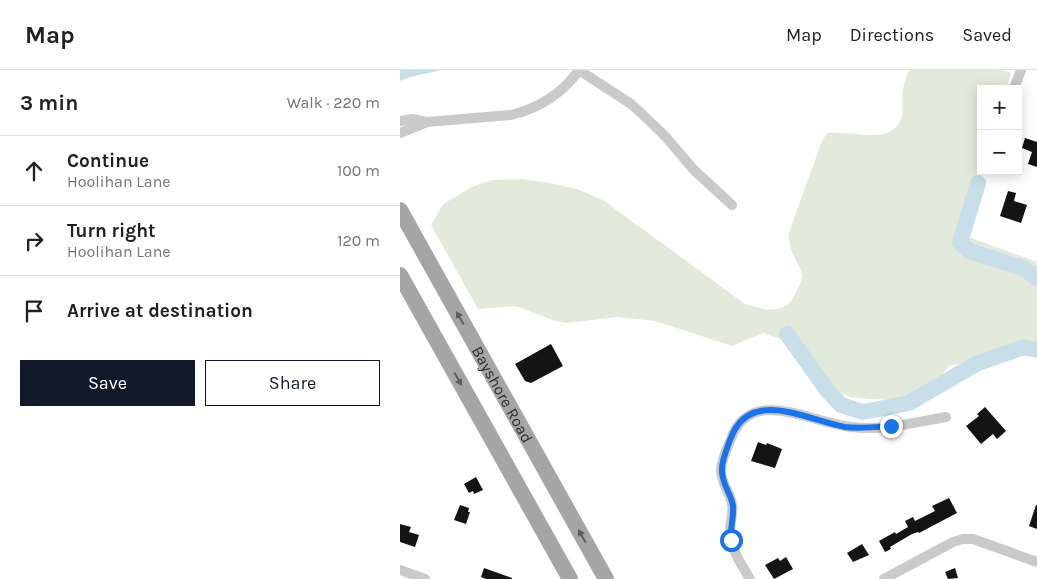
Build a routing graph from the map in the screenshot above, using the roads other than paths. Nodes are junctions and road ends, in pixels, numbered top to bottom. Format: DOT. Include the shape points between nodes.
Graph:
graph roads {
  1 [pos="579,70"];
  2 [pos="1021,70"];
  3 [pos="1015,85"];
  4 [pos="400,121"];
  5 [pos="427,122"];
  6 [pos="400,133"];
  7 [pos="732,205"];
  8 [pos="400,210"];
  9 [pos="400,275"];
  10 [pos="946,417"];
  11 [pos="1037,562"];
  12 [pos="400,570"];
  13 [pos="425,579"];
  14 [pos="570,579"];
  15 [pos="606,579"];
  16 [pos="750,579"];
  17 [pos="884,579"];
  1 -- 5 [label="street" via="550,99 521,112"];
  1 -- 7 [label="street" via="641,113"];
  2 -- 3 [label="street"];
  4 -- 5 [label="street"];
  5 -- 6 [label="street"];
  15 -- 8 [label="main road, Bayshore Road, one-way"];
  9 -- 14 [label="main road, Bayshore Road, one-way"];
  10 -- 16 [label="street" via="855,428 784,412 760,411 742,419 735,428 721,471 733,505 730,531 736,554"];
  11 -- 17 [label="street" via="963,539"];
  12 -- 13 [label="street"];
}
